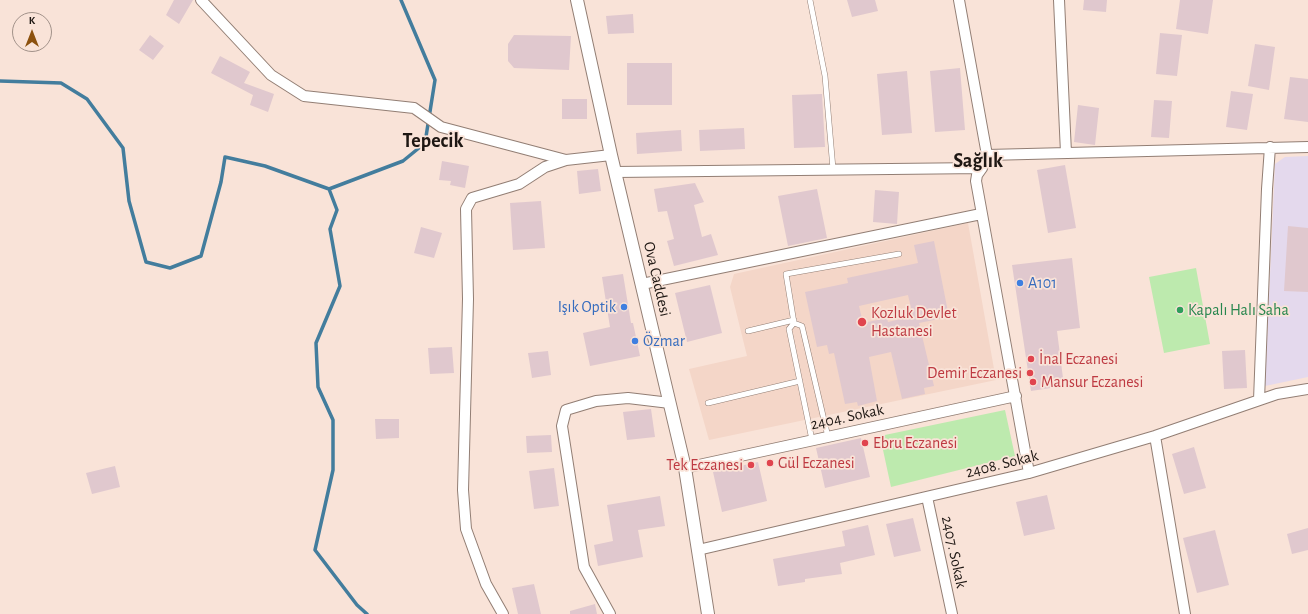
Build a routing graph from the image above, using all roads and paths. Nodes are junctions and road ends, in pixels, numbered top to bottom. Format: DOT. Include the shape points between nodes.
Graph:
graph roads {
  1 [pos="201,0"];
  2 [pos="577,0"];
  3 [pos="810,0"];
  4 [pos="959,0"];
  5 [pos="1059,0"];
  6 [pos="1270,147"];
  7 [pos="1308,147"];
  8 [pos="1066,153"];
  9 [pos="611,155"];
  10 [pos="987,155"];
  11 [pos="566,160"];
  12 [pos="982,168"];
  13 [pos="833,169"];
  14 [pos="615,172"];
  15 [pos="981,214"];
  16 [pos="899,254"];
  17 [pos="642,284"];
  18 [pos="794,321"];
  19 [pos="748,330"];
  20 [pos="800,381"];
  21 [pos="1308,389"];
  22 [pos="1016,396"];
  23 [pos="1259,400"];
  24 [pos="670,403"];
  25 [pos="708,403"];
  26 [pos="1155,436"];
  27 [pos="828,437"];
  28 [pos="812,440"];
  29 [pos="685,468"];
  30 [pos="1029,474"];
  31 [pos="927,497"];
  32 [pos="698,550"];
  33 [pos="503,614"];
  34 [pos="610,614"];
  35 [pos="708,614"];
  36 [pos="952,614"];
  37 [pos="1185,614"];
  1 -- 11 [label="street" via="271,75 304,96 414,108 441,127"];
  2 -- 9 [label="street, Ova Caddesi"];
  3 -- 13 [label="lane" via="825,76"];
  4 -- 10 [label="street"];
  5 -- 8 [label="street"];
  6 -- 7 [label="street"];
  6 -- 8 [label="street"];
  6 -- 23 [label="street"];
  8 -- 10 [label="street"];
  9 -- 11 [label="street"];
  9 -- 14 [label="street, Ova Caddesi"];
  10 -- 12 [label="street"];
  11 -- 33 [label="street" via="545,167 519,184 472,198 466,209 468,299 463,490 466,529 483,578"];
  12 -- 13 [label="street"];
  12 -- 15 [label="street" via="976,175"];
  13 -- 14 [label="street"];
  14 -- 17 [label="street, Ova Caddesi"];
  15 -- 17 [label="street"];
  15 -- 22 [label="street"];
  16 -- 18 [label="lane" via="786,274"];
  17 -- 24 [label="street, Ova Caddesi"];
  18 -- 19 [label="lane"];
  18 -- 20 [label="lane" via="789,329"];
  18 -- 27 [label="lane" via="802,326"];
  20 -- 25 [label="lane"];
  20 -- 28 [label="lane"];
  21 -- 23 [label="street, 2408. Sokak"];
  22 -- 27 [label="street, 2404. Sokak"];
  22 -- 30 [label="street"];
  23 -- 26 [label="street, 2408. Sokak"];
  24 -- 29 [label="street, Ova Caddesi"];
  24 -- 34 [label="street" via="628,398 596,401 566,410 562,426 584,567"];
  26 -- 30 [label="street, 2408. Sokak"];
  26 -- 37 [label="street"];
  27 -- 28 [label="street, 2404. Sokak"];
  28 -- 29 [label="street, 2404. Sokak"];
  29 -- 32 [label="street, Ova Caddesi"];
  30 -- 31 [label="street, 2408. Sokak"];
  31 -- 32 [label="street, 2408. Sokak"];
  31 -- 36 [label="street, 2407. Sokak"];
  32 -- 35 [label="street, Ova Caddesi"];
}
